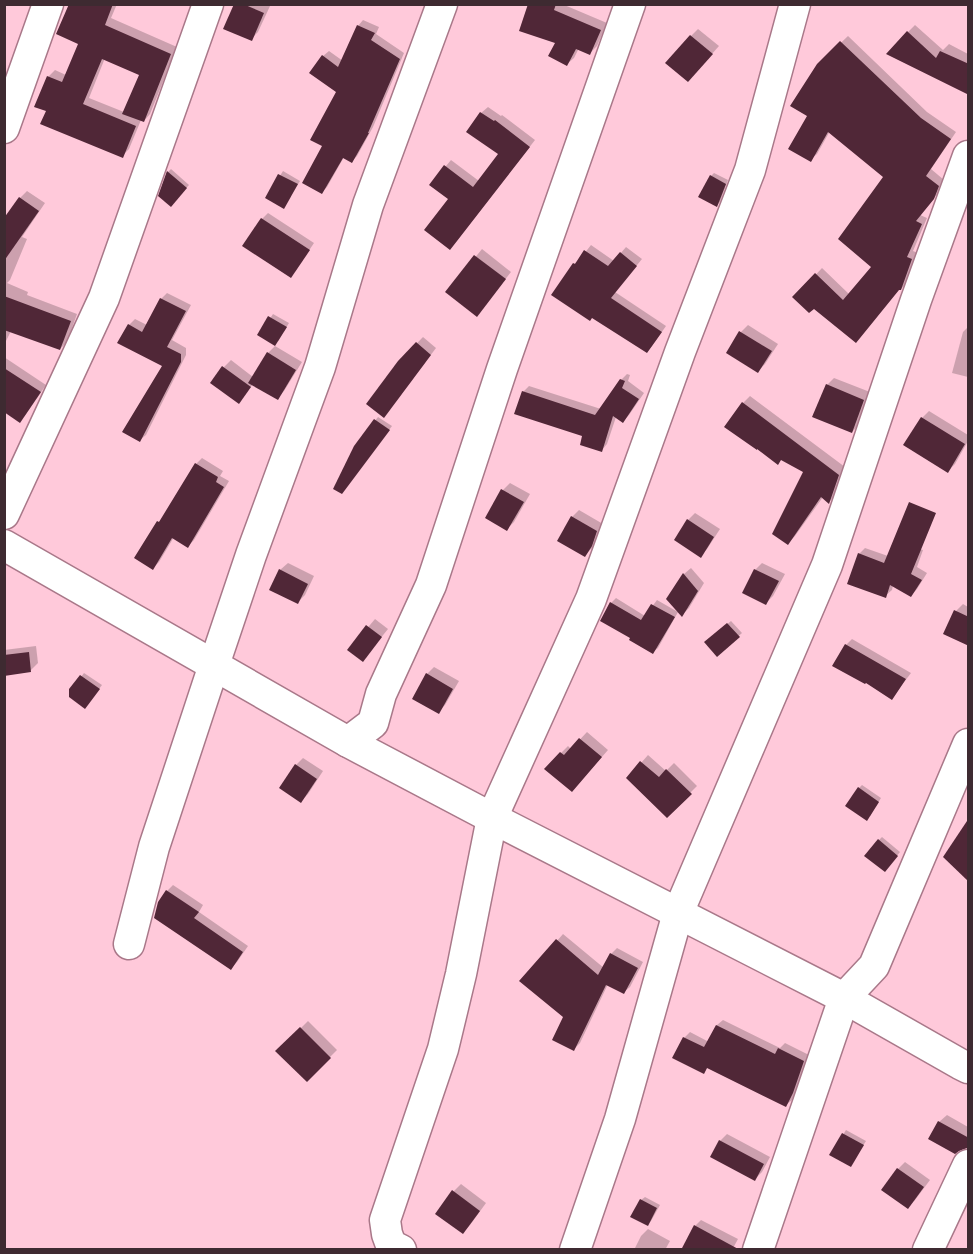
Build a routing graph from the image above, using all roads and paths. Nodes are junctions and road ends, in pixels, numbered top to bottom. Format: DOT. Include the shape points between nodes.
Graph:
graph roads {
  1 [pos="48,4"];
  2 [pos="208,4"];
  3 [pos="442,4"];
  4 [pos="630,4"];
  5 [pos="795,4"];
  6 [pos="4,128"];
  7 [pos="969,156"];
  8 [pos="4,514"];
  9 [pos="4,545"];
  10 [pos="214,665"];
  11 [pos="348,742"];
  12 [pos="969,744"];
  13 [pos="492,818"];
  14 [pos="678,913"];
  15 [pos="129,944"];
  16 [pos="844,998"];
  17 [pos="969,1068"];
  18 [pos="969,1165"];
  19 [pos="401,1250"];
  20 [pos="575,1250"];
  21 [pos="759,1250"];
  22 [pos="928,1250"];
  1 -- 6 [label="street"];
  2 -- 8 [label="street" via="104,298"];
  3 -- 10 [label="street" via="368,205 320,367"];
  4 -- 11 [label="street" via="431,585 381,694 373,723"];
  5 -- 13 [label="street" via="750,170 591,599"];
  7 -- 14 [label="street" via="827,565"];
  9 -- 10 [label="street"];
  10 -- 11 [label="street"];
  10 -- 15 [label="street" via="154,847"];
  11 -- 13 [label="street"];
  12 -- 16 [label="street" via="874,966"];
  13 -- 14 [label="street"];
  13 -- 19 [label="street" via="443,1049 385,1220 391,1245"];
  14 -- 16 [label="street"];
  14 -- 20 [label="street" via="620,1119"];
  16 -- 17 [label="street"];
  16 -- 21 [label="street"];
  18 -- 22 [label="street"];
}
